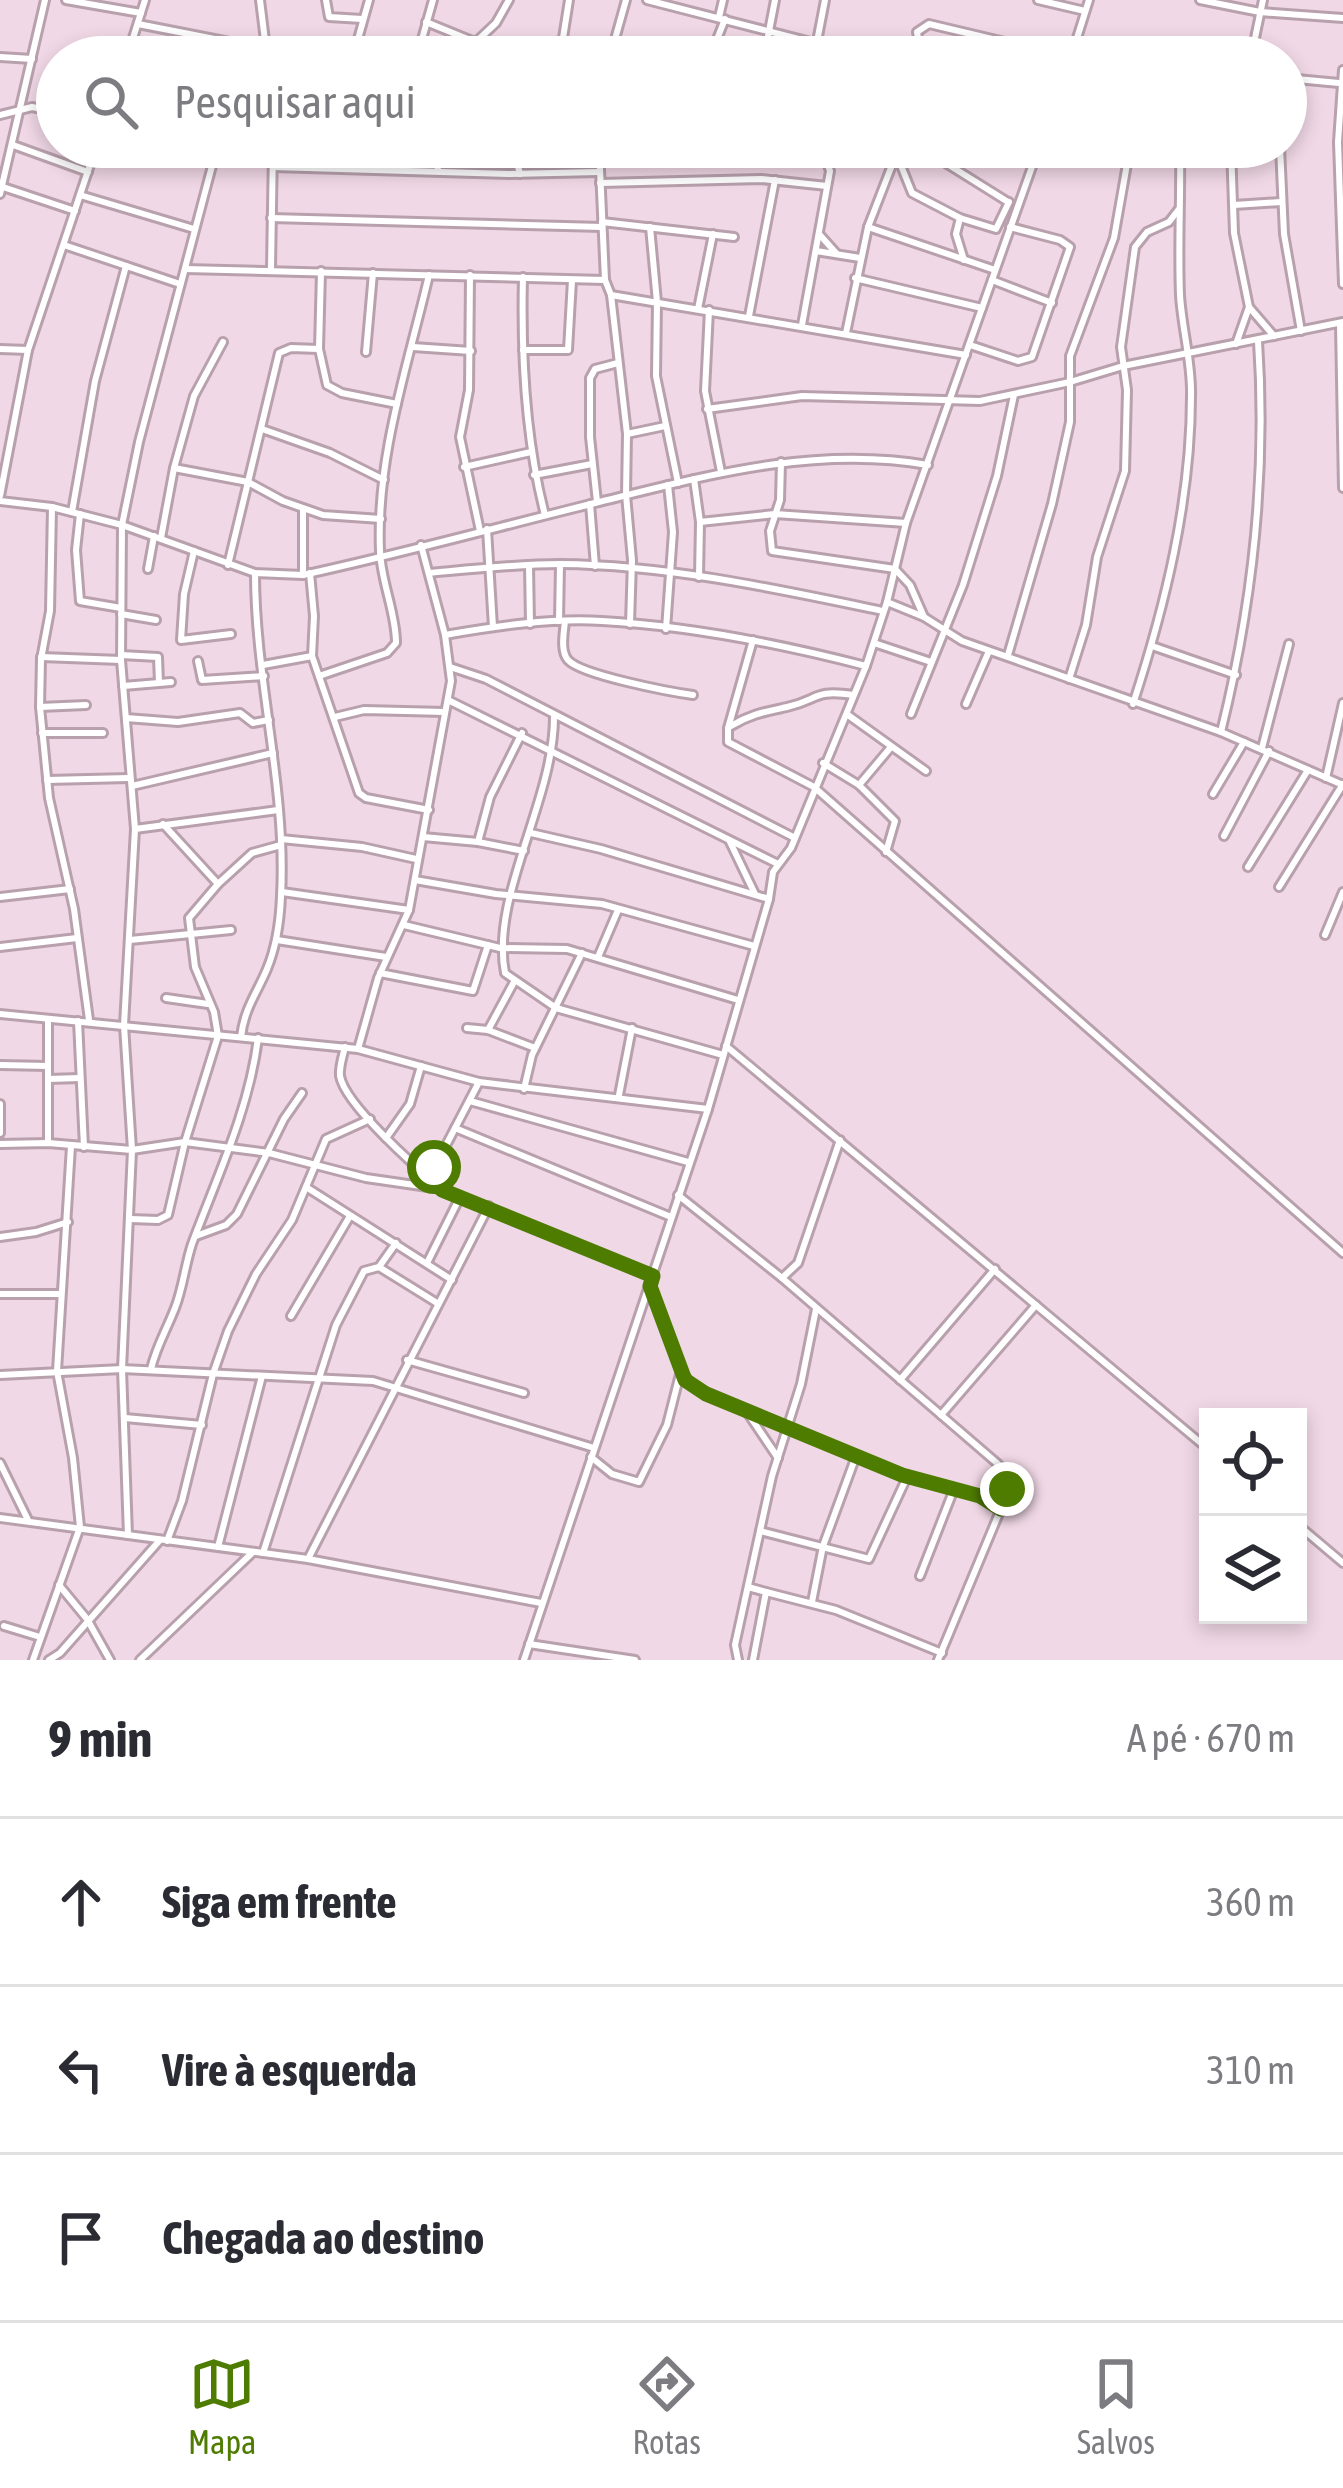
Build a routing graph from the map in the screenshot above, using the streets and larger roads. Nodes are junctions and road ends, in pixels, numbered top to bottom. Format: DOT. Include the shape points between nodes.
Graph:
graph roads {
  1 [pos="45,0"];
  2 [pos="66,0"];
  3 [pos="145,0"];
  4 [pos="259,0"];
  5 [pos="326,0"];
  6 [pos="369,0"];
  7 [pos="433,0"];
  8 [pos="509,0"];
  9 [pos="568,0"];
  10 [pos="626,0"];
  11 [pos="646,0"];
  12 [pos="723,0"];
  13 [pos="775,0"];
  14 [pos="825,0"];
  15 [pos="1038,0"];
  16 [pos="1089,0"];
  17 [pos="1200,0"];
  18 [pos="1263,0"];
  19 [pos="1085,11"];
  20 [pos="1260,12"];
  21 [pos="141,13"];
  22 [pos="722,18"];
  23 [pos="1343,18"];
  24 [pos="363,19"];
  25 [pos="425,22"];
  26 [pos="138,24"];
  27 [pos="769,32"];
  28 [pos="38,36"];
  29 [pos="133,36"];
  30 [pos="191,36"];
  31 [pos="264,36"];
  32 [pos="358,36"];
  33 [pos="422,36"];
  34 [pos="460,36"];
  35 [pos="482,36"];
  36 [pos="563,36"];
  37 [pos="616,36"];
  38 [pos="716,36"];
  39 [pos="769,36"];
  40 [pos="780,36"];
  41 [pos="819,36"];
  42 [pos="919,36"];
  43 [pos="980,36"];
  44 [pos="1077,36"];
  45 [pos="1255,36"];
  46 [pos="36,44"];
  47 [pos="0,57"];
  48 [pos="33,59"];
  49 [pos="1343,70"];
  50 [pos="1307,80"];
  51 [pos="1341,83"];
  52 [pos="22,108"];
  53 [pos="36,110"];
  54 [pos="0,115"];
  55 [pos="13,145"];
  56 [pos="36,153"];
  57 [pos="77,168"];
  58 [pos="89,168"];
  59 [pos="211,168"];
  60 [pos="273,168"];
  61 [pos="333,168"];
  62 [pos="518,168"];
  63 [pos="600,168"];
  64 [pos="828,168"];
  65 [pos="891,168"];
  66 [pos="904,168"];
  67 [pos="954,168"];
  68 [pos="1032,168"];
  69 [pos="1127,168"];
  70 [pos="1180,168"];
  71 [pos="1232,168"];
  72 [pos="1280,168"];
  73 [pos="389,170"];
  74 [pos="438,170"];
  75 [pos="88,172"];
  76 [pos="600,172"];
  77 [pos="520,174"];
  78 [pos="776,180"];
  79 [pos="600,183"];
  80 [pos="827,186"];
  81 [pos="1,189"];
  82 [pos="80,195"];
  83 [pos="1009,202"];
  84 [pos="1281,202"];
  85 [pos="1234,205"];
  86 [pos="1181,206"];
  87 [pos="1018,207"];
  88 [pos="75,211"];
  89 [pos="272,218"];
  90 [pos="960,218"];
  91 [pos="602,224"];
  92 [pos="868,226"];
  93 [pos="650,227"];
  94 [pos="1010,227"];
  95 [pos="194,229"];
  96 [pos="713,234"];
  97 [pos="818,234"];
  98 [pos="734,237"];
  99 [pos="64,245"];
  100 [pos="816,250"];
  101 [pos="836,253"];
  102 [pos="860,258"];
  103 [pos="964,260"];
  104 [pos="126,266"];
  105 [pos="271,268"];
  106 [pos="185,269"];
  107 [pos="321,271"];
  108 [pos="995,271"];
  109 [pos="373,273"];
  110 [pos="429,274"];
  111 [pos="470,275"];
  112 [pos="523,277"];
  113 [pos="855,278"];
  114 [pos="572,280"];
  115 [pos="605,280"];
  116 [pos="992,280"];
  117 [pos="180,284"];
  118 [pos="1343,284"];
  119 [pos="611,295"];
  120 [pos="657,302"];
  121 [pos="1052,303"];
  122 [pos="1249,307"];
  123 [pos="982,308"];
  124 [pos="698,309"];
  125 [pos="710,310"];
  126 [pos="749,316"];
  127 [pos="1341,323"];
  128 [pos="802,325"];
  129 [pos="1301,331"];
  130 [pos="846,333"];
  131 [pos="1276,337"];
  132 [pos="223,341"];
  133 [pos="1258,341"];
  134 [pos="970,345"];
  135 [pos="1235,345"];
  136 [pos="412,347"];
  137 [pos="0,349"];
  138 [pos="320,349"];
  139 [pos="28,350"];
  140 [pos="522,350"];
  141 [pos="471,351"];
  142 [pos="366,352"];
  143 [pos="966,355"];
  144 [pos="1189,356"];
  145 [pos="618,363"];
  146 [pos="1124,366"];
  147 [pos="1070,382"];
  148 [pos="1014,395"];
  149 [pos="951,401"];
  150 [pos="398,404"];
  151 [pos="707,409"];
  152 [pos="664,426"];
  153 [pos="262,430"];
  154 [pos="627,434"];
  155 [pos="531,452"];
  156 [pos="781,462"];
  157 [pos="592,464"];
  158 [pos="928,465"];
  159 [pos="464,467"];
  160 [pos="174,468"];
  161 [pos="721,472"];
  162 [pos="534,475"];
  163 [pos="694,479"];
  164 [pos="384,480"];
  165 [pos="248,482"];
  166 [pos="678,483"];
  167 [pos="668,485"];
  168 [pos="1343,488"];
  169 [pos="626,495"];
  170 [pos="0,499"];
  171 [pos="594,503"];
  172 [pos="52,507"];
  173 [pos="303,510"];
  174 [pos="76,513"];
  175 [pos="775,514"];
  176 [pos="545,515"];
  177 [pos="381,519"];
  178 [pos="700,522"];
  179 [pos="906,523"];
  180 [pos="122,525"];
  181 [pos="483,530"];
  182 [pos="158,537"];
  183 [pos="421,545"];
  184 [pos="194,551"];
  185 [pos="380,554"];
  186 [pos="560,564"];
  187 [pos="529,565"];
  188 [pos="228,566"];
  189 [pos="595,566"];
  190 [pos="490,567"];
  191 [pos="148,568"];
  192 [pos="895,569"];
  193 [pos="632,570"];
  194 [pos="256,573"];
  195 [pos="429,573"];
  196 [pos="671,573"];
  197 [pos="306,574"];
  198 [pos="699,577"];
  199 [pos="886,607"];
  200 [pos="121,611"];
  201 [pos="924,617"];
  202 [pos="157,620"];
  203 [pos="562,622"];
  204 [pos="530,624"];
  205 [pos="630,624"];
  206 [pos="493,627"];
  207 [pos="666,628"];
  208 [pos="943,632"];
  209 [pos="231,634"];
  210 [pos="445,635"];
  211 [pos="753,640"];
  212 [pos="874,643"];
  213 [pos="1289,644"];
  214 [pos="1152,646"];
  215 [pos="989,651"];
  216 [pos="1008,655"];
  217 [pos="312,656"];
  218 [pos="41,657"];
  219 [pos="121,657"];
  220 [pos="198,661"];
  221 [pos="931,662"];
  222 [pos="262,665"];
  223 [pos="866,666"];
  224 [pos="450,667"];
  225 [pos="1236,675"];
  226 [pos="264,676"];
  227 [pos="319,676"];
  228 [pos="1069,679"];
  229 [pos="171,682"];
  230 [pos="159,683"];
  231 [pos="123,686"];
  232 [pos="693,695"];
  233 [pos="855,696"];
  234 [pos="448,700"];
  235 [pos="1343,703"];
  236 [pos="966,704"];
  237 [pos="1133,704"];
  238 [pos="86,705"];
  239 [pos="40,706"];
  240 [pos="445,712"];
  241 [pos="911,714"];
  242 [pos="554,715"];
  243 [pos="848,715"];
  244 [pos="335,717"];
  245 [pos="125,718"];
  246 [pos="269,720"];
  247 [pos="728,728"];
  248 [pos="1221,732"];
  249 [pos="42,733"];
  250 [pos="103,733"];
  251 [pos="521,734"];
  252 [pos="1244,742"];
  253 [pos="892,746"];
  254 [pos="1266,749"];
  255 [pos="554,750"];
  256 [pos="273,753"];
  257 [pos="823,763"];
  258 [pos="1308,770"];
  259 [pos="926,771"];
  260 [pos="1326,778"];
  261 [pos="47,780"];
  262 [pos="130,782"];
  263 [pos="1343,784"];
  264 [pos="859,785"];
  265 [pos="814,787"];
  266 [pos="1213,794"];
  267 [pos="278,810"];
  268 [pos="429,810"];
  269 [pos="163,824"];
  270 [pos="135,830"];
  271 [pos="531,833"];
  272 [pos="1224,836"];
  273 [pos="423,837"];
  274 [pos="795,838"];
  275 [pos="729,839"];
  276 [pos="281,842"];
  277 [pos="478,842"];
  278 [pos="525,852"];
  279 [pos="886,852"];
  280 [pos="416,859"];
  281 [pos="778,864"];
  282 [pos="1248,867"];
  283 [pos="415,880"];
  284 [pos="218,884"];
  285 [pos="1279,886"];
  286 [pos="70,889"];
  287 [pos="282,892"];
  288 [pos="1343,892"];
  289 [pos="755,894"];
  290 [pos="512,896"];
  291 [pos="0,897"];
  292 [pos="769,898"];
  293 [pos="409,910"];
  294 [pos="618,910"];
  295 [pos="403,925"];
  296 [pos="231,930"];
  297 [pos="189,934"];
  298 [pos="1325,935"];
  299 [pos="77,938"];
  300 [pos="130,940"];
  301 [pos="277,940"];
  302 [pos="488,945"];
  303 [pos="754,946"];
  304 [pos="0,947"];
  305 [pos="504,948"];
  306 [pos="582,953"];
  307 [pos="598,956"];
  308 [pos="387,958"];
  309 [pos="380,973"];
  310 [pos="514,982"];
  311 [pos="166,998"];
  312 [pos="738,1000"];
  313 [pos="211,1005"];
  314 [pos="556,1008"];
  315 [pos="0,1014"];
  316 [pos="48,1021"];
  317 [pos="78,1021"];
  318 [pos="89,1022"];
  319 [pos="124,1025"];
  320 [pos="467,1028"];
  321 [pos="632,1028"];
  322 [pos="488,1030"];
  323 [pos="218,1036"];
  324 [pos="242,1037"];
  325 [pos="258,1037"];
  326 [pos="727,1046"];
  327 [pos="345,1047"];
  328 [pos="535,1048"];
  329 [pos="358,1049"];
  330 [pos="724,1056"];
  331 [pos="0,1065"];
  332 [pos="48,1066"];
  333 [pos="422,1066"];
  334 [pos="48,1078"];
  335 [pos="80,1078"];
  336 [pos="479,1082"];
  337 [pos="524,1089"];
  338 [pos="302,1093"];
  339 [pos="619,1096"];
  340 [pos="470,1100"];
  341 [pos="0,1104"];
  342 [pos="708,1109"];
  343 [pos="370,1119"];
  344 [pos="455,1128"];
  345 [pos="0,1133"];
  346 [pos="386,1138"];
  347 [pos="840,1140"];
  348 [pos="185,1142"];
  349 [pos="48,1143"];
  350 [pos="0,1144"];
  351 [pos="71,1146"];
  352 [pos="230,1146"];
  353 [pos="84,1147"];
  354 [pos="132,1150"];
  355 [pos="268,1153"];
  356 [pos="688,1162"];
  357 [pos="314,1166"];
  358 [pos="429,1178"];
  359 [pos="306,1186"];
  360 [pos="442,1190"];
  361 [pos="678,1195"];
  362 [pos="460,1197"];
  363 [pos="489,1206"];
  364 [pos="350,1216"];
  365 [pos="671,1217"];
  366 [pos="129,1220"];
  367 [pos="68,1222"];
  368 [pos="196,1236"];
  369 [pos="0,1237"];
  370 [pos="396,1243"];
  371 [pos="1343,1253"];
  372 [pos="427,1264"];
  373 [pos="379,1267"];
  374 [pos="995,1269"];
  375 [pos="653,1276"];
  376 [pos="782,1278"];
  377 [pos="452,1280"];
  378 [pos="650,1286"];
  379 [pos="0,1294"];
  380 [pos="60,1294"];
  381 [pos="439,1304"];
  382 [pos="1036,1305"];
  383 [pos="815,1309"];
  384 [pos="291,1316"];
  385 [pos="407,1360"];
  386 [pos="122,1369"];
  387 [pos="150,1370"];
  388 [pos="681,1370"];
  389 [pos="57,1371"];
  390 [pos="213,1374"];
  391 [pos="0,1375"];
  392 [pos="262,1376"];
  393 [pos="321,1379"];
  394 [pos="900,1380"];
  395 [pos="395,1387"];
  396 [pos="524,1393"];
  397 [pos="747,1412"];
  398 [pos="941,1415"];
  399 [pos="125,1418"];
  400 [pos="202,1425"];
  401 [pos="786,1427"];
  402 [pos="1199,1441"];
  403 [pos="592,1452"];
  404 [pos="856,1456"];
  405 [pos="778,1458"];
  406 [pos="0,1463"];
  407 [pos="907,1477"];
  408 [pos="954,1489"];
  409 [pos="1001,1509"];
  410 [pos="0,1518"];
  411 [pos="28,1520"];
  412 [pos="80,1527"];
  413 [pos="760,1531"];
  414 [pos="1307,1533"];
  415 [pos="128,1535"];
  416 [pos="164,1540"];
  417 [pos="824,1546"];
  418 [pos="218,1547"];
  419 [pos="258,1553"];
  420 [pos="308,1559"];
  421 [pos="1343,1563"];
  422 [pos="920,1576"];
  423 [pos="59,1585"];
  424 [pos="748,1587"];
  425 [pos="766,1592"];
  426 [pos="812,1603"];
  427 [pos="541,1604"];
  428 [pos="87,1618"];
  429 [pos="4,1626"];
  430 [pos="40,1637"];
  431 [pos="529,1644"];
  432 [pos="940,1656"];
  433 [pos="33,1660"];
  434 [pos="49,1660"];
  435 [pos="110,1660"];
  436 [pos="140,1660"];
  437 [pos="524,1660"];
  438 [pos="635,1660"];
  439 [pos="738,1660"];
  440 [pos="753,1660"];
  1 -- 28 [label="street"];
  2 -- 21 [label="street"];
  3 -- 21 [label="street"];
  4 -- 31 [label="street"];
  5 -- 24 [label="street" via="329,17"];
  6 -- 24 [label="street"];
  7 -- 25 [label="street"];
  8 -- 35 [label="street"];
  9 -- 36 [label="street"];
  10 -- 37 [label="street"];
  11 -- 22 [label="street"];
  12 -- 22 [label="street"];
  13 -- 27 [label="street"];
  14 -- 41 [label="street"];
  15 -- 19 [label="street"];
  16 -- 19 [label="street"];
  17 -- 20 [label="street"];
  18 -- 20 [label="street"];
  19 -- 44 [label="street"];
  20 -- 23 [label="street"];
  20 -- 45 [label="street"];
  21 -- 26 [label="street"];
  22 -- 27 [label="street"];
  22 -- 38 [label="street"];
  24 -- 32 [label="street"];
  25 -- 33 [label="street"];
  25 -- 34 [label="street"];
  26 -- 29 [label="street"];
  26 -- 30 [label="street"];
  27 -- 39 [label="street"];
  27 -- 40 [label="street"];
  42 -- 43 [label="street" via="929,24"];
  46 -- 48 [label="street"];
  47 -- 48 [label="street"];
  48 -- 52 [label="street"];
  49 -- 51 [label="street"];
  50 -- 51 [label="street"];
  51 -- 118 [label="street"];
  52 -- 53 [label="street"];
  52 -- 54 [label="street"];
  52 -- 55 [label="street"];
  55 -- 56 [label="street"];
  55 -- 81 [label="street"];
  57 -- 75 [label="street"];
  58 -- 75 [label="street"];
  59 -- 95 [label="street"];
  60 -- 89 [label="street"];
  61 -- 73 [label="street"];
  62 -- 77 [label="street"];
  63 -- 76 [label="street"];
  64 -- 80 [label="street"];
  65 -- 92 [label="street"];
  66 -- 90 [label="street" via="912,193"];
  67 -- 83 [label="street"];
  68 -- 87 [label="street"];
  69 -- 147 [label="street" via="1121,214 1070,356"];
  70 -- 86 [label="street"];
  71 -- 85 [label="street"];
  72 -- 84 [label="street"];
  73 -- 74 [label="street"];
  74 -- 77 [label="street"];
  75 -- 82 [label="street"];
  76 -- 77 [label="street"];
  76 -- 79 [label="street"];
  78 -- 79 [label="street"];
  78 -- 80 [label="street"];
  78 -- 126 [label="street"];
  79 -- 91 [label="street"];
  80 -- 97 [label="street"];
  81 -- 88 [label="street"];
  82 -- 88 [label="street"];
  82 -- 95 [label="street"];
  83 -- 87 [label="street"];
  83 -- 90 [label="street" via="996,229"];
  84 -- 85 [label="street"];
  84 -- 129 [label="street"];
  85 -- 122 [label="street"];
  86 -- 144 [label="street"];
  86 -- 146 [label="street" via="1135,247"];
  87 -- 94 [label="street"];
  88 -- 99 [label="street"];
  89 -- 91 [label="street"];
  89 -- 105 [label="street"];
  90 -- 103 [label="street"];
  91 -- 93 [label="street"];
  91 -- 115 [label="street"];
  92 -- 102 [label="street"];
  92 -- 103 [label="street"];
  93 -- 96 [label="street"];
  93 -- 120 [label="street"];
  94 -- 108 [label="street"];
  94 -- 121 [label="street" via="1070,247"];
  95 -- 106 [label="street"];
  96 -- 98 [label="street"];
  96 -- 124 [label="street"];
  97 -- 100 [label="street"];
  97 -- 101 [label="street"];
  99 -- 104 [label="street"];
  99 -- 139 [label="street"];
  100 -- 101 [label="street"];
  100 -- 128 [label="street"];
  101 -- 102 [label="street"];
  102 -- 113 [label="street"];
  103 -- 108 [label="street"];
  104 -- 117 [label="street"];
  104 -- 174 [label="street" via="95,381"];
  105 -- 106 [label="street"];
  105 -- 107 [label="street"];
  106 -- 117 [label="street"];
  107 -- 109 [label="street"];
  107 -- 138 [label="street"];
  108 -- 116 [label="street"];
  109 -- 110 [label="street"];
  109 -- 142 [label="street"];
  110 -- 111 [label="street"];
  110 -- 136 [label="street"];
  111 -- 112 [label="street"];
  111 -- 141 [label="street"];
  112 -- 114 [label="street"];
  112 -- 140 [label="street"];
  113 -- 123 [label="street"];
  113 -- 130 [label="street"];
  114 -- 115 [label="street"];
  114 -- 140 [label="street" via="568,350"];
  115 -- 119 [label="street"];
  116 -- 121 [label="street"];
  116 -- 123 [label="street"];
  117 -- 180 [label="street"];
  119 -- 120 [label="street"];
  119 -- 145 [label="street"];
  120 -- 124 [label="street"];
  120 -- 152 [label="street"];
  121 -- 134 [label="street" via="1030,359"];
  122 -- 131 [label="street"];
  122 -- 135 [label="street"];
  123 -- 134 [label="street"];
  124 -- 125 [label="street"];
  125 -- 126 [label="street"];
  125 -- 151 [label="street"];
  126 -- 128 [label="street"];
  127 -- 129 [label="street"];
  127 -- 168 [label="street"];
  128 -- 130 [label="street"];
  129 -- 131 [label="street"];
  130 -- 143 [label="street"];
  131 -- 133 [label="street"];
  132 -- 160 [label="street" via="194,396"];
  133 -- 135 [label="street"];
  133 -- 225 [label="street" via="1258,523"];
  134 -- 143 [label="street"];
  135 -- 144 [label="street"];
  136 -- 141 [label="street"];
  136 -- 150 [label="street"];
  137 -- 139 [label="street"];
  138 -- 150 [label="street" via="332,390"];
  138 -- 153 [label="street" via="279,352"];
  139 -- 170 [label="street"];
  140 -- 155 [label="street"];
  141 -- 159 [label="street"];
  143 -- 149 [label="street"];
  144 -- 146 [label="street"];
  144 -- 214 [label="street" via="1185,478"];
  145 -- 154 [label="street"];
  145 -- 157 [label="street" via="590,378"];
  146 -- 147 [label="street"];
  146 -- 228 [label="street" via="1125,471"];
  147 -- 148 [label="street"];
  147 -- 216 [label="street" via="1052,504"];
  148 -- 149 [label="street"];
  148 -- 208 [label="street" via="997,476"];
  149 -- 151 [label="street" via="802,396"];
  149 -- 158 [label="street"];
  150 -- 164 [label="street"];
  151 -- 161 [label="street"];
  152 -- 154 [label="street"];
  152 -- 166 [label="street"];
  153 -- 164 [label="street"];
  153 -- 165 [label="street"];
  154 -- 169 [label="street"];
  155 -- 159 [label="street"];
  155 -- 162 [label="street"];
  156 -- 158 [label="street" via="865,457"];
  156 -- 161 [label="street"];
  156 -- 175 [label="street"];
  157 -- 162 [label="street"];
  157 -- 171 [label="street"];
  158 -- 179 [label="street"];
  159 -- 181 [label="street"];
  160 -- 165 [label="street"];
  160 -- 182 [label="street"];
  161 -- 163 [label="street"];
  162 -- 176 [label="street"];
  163 -- 166 [label="street"];
  163 -- 178 [label="street"];
  164 -- 177 [label="street"];
  165 -- 173 [label="street"];
  165 -- 188 [label="street"];
  166 -- 167 [label="street"];
  167 -- 169 [label="street"];
  167 -- 196 [label="street"];
  169 -- 171 [label="street"];
  169 -- 193 [label="street"];
  170 -- 172 [label="street"];
  171 -- 176 [label="street"];
  171 -- 189 [label="street"];
  172 -- 174 [label="street"];
  172 -- 218 [label="street"];
  173 -- 177 [label="street"];
  173 -- 197 [label="street"];
  174 -- 180 [label="street"];
  174 -- 200 [label="street" via="80,601"];
  175 -- 178 [label="street"];
  175 -- 179 [label="street"];
  175 -- 192 [label="street" via="774,552"];
  176 -- 181 [label="street"];
  177 -- 185 [label="street"];
  178 -- 198 [label="street"];
  179 -- 192 [label="street"];
  180 -- 182 [label="street"];
  180 -- 200 [label="street"];
  181 -- 183 [label="street"];
  181 -- 190 [label="street"];
  182 -- 184 [label="street"];
  182 -- 191 [label="street"];
  183 -- 185 [label="street"];
  183 -- 195 [label="street"];
  184 -- 188 [label="street"];
  184 -- 209 [label="street" via="181,640"];
  185 -- 197 [label="street"];
  185 -- 227 [label="street" via="394,648"];
  186 -- 187 [label="street"];
  186 -- 189 [label="street"];
  186 -- 203 [label="street"];
  187 -- 190 [label="street"];
  187 -- 204 [label="street"];
  188 -- 194 [label="street"];
  189 -- 193 [label="street"];
  190 -- 195 [label="street"];
  190 -- 206 [label="street"];
  192 -- 199 [label="street"];
  192 -- 201 [label="street"];
  193 -- 196 [label="street"];
  193 -- 205 [label="street"];
  194 -- 197 [label="street"];
  194 -- 222 [label="street"];
  195 -- 210 [label="street"];
  196 -- 198 [label="street"];
  196 -- 207 [label="street"];
  197 -- 217 [label="street"];
  198 -- 199 [label="street"];
  199 -- 201 [label="street"];
  199 -- 212 [label="street"];
  200 -- 202 [label="street"];
  200 -- 219 [label="street"];
  201 -- 208 [label="street"];
  203 -- 204 [label="street"];
  203 -- 205 [label="street"];
  203 -- 232 [label="street" via="573,664"];
  204 -- 206 [label="street"];
  205 -- 207 [label="street"];
  206 -- 210 [label="street"];
  207 -- 211 [label="street"];
  208 -- 215 [label="street"];
  208 -- 221 [label="street"];
  210 -- 224 [label="street"];
  211 -- 223 [label="street"];
  211 -- 247 [label="street"];
  212 -- 221 [label="street"];
  212 -- 223 [label="street"];
  213 -- 254 [label="street"];
  214 -- 225 [label="street"];
  214 -- 237 [label="street"];
  215 -- 216 [label="street"];
  215 -- 236 [label="street"];
  216 -- 228 [label="street"];
  217 -- 222 [label="street"];
  217 -- 227 [label="street"];
  218 -- 219 [label="street"];
  218 -- 239 [label="street"];
  219 -- 230 [label="street" via="155,655"];
  219 -- 231 [label="street"];
  220 -- 226 [label="street" via="202,680"];
  221 -- 241 [label="street"];
  222 -- 226 [label="street"];
  223 -- 233 [label="street"];
  224 -- 234 [label="street"];
  224 -- 242 [label="street"];
  225 -- 248 [label="street"];
  226 -- 246 [label="street"];
  227 -- 244 [label="street"];
  228 -- 237 [label="street"];
  229 -- 230 [label="street"];
  230 -- 231 [label="street"];
  231 -- 245 [label="street"];
  233 -- 243 [label="street"];
  233 -- 247 [label="street" via="808,696"];
  234 -- 240 [label="street"];
  234 -- 251 [label="street"];
  235 -- 260 [label="street"];
  237 -- 248 [label="street"];
  238 -- 239 [label="street"];
  239 -- 249 [label="street"];
  240 -- 244 [label="street"];
  240 -- 268 [label="street"];
  242 -- 255 [label="street"];
  242 -- 274 [label="street"];
  243 -- 253 [label="street"];
  243 -- 257 [label="street"];
  244 -- 268 [label="street" via="361,796"];
  245 -- 246 [label="street" via="178,722 240,713 253,723"];
  245 -- 262 [label="street"];
  246 -- 256 [label="street"];
  247 -- 265 [label="street" via="736,749"];
  248 -- 252 [label="street"];
  249 -- 250 [label="street"];
  249 -- 261 [label="street"];
  251 -- 255 [label="street"];
  251 -- 277 [label="street"];
  252 -- 254 [label="street"];
  252 -- 266 [label="street"];
  253 -- 259 [label="street"];
  253 -- 264 [label="street"];
  254 -- 258 [label="street"];
  254 -- 272 [label="street"];
  255 -- 271 [label="street"];
  255 -- 275 [label="street"];
  256 -- 262 [label="street"];
  256 -- 267 [label="street"];
  257 -- 264 [label="street"];
  257 -- 265 [label="street"];
  258 -- 260 [label="street"];
  258 -- 282 [label="street"];
  260 -- 263 [label="street"];
  261 -- 262 [label="street"];
  261 -- 286 [label="street"];
  262 -- 270 [label="street"];
  263 -- 285 [label="street"];
  264 -- 279 [label="street" via="896,823"];
  265 -- 274 [label="street"];
  265 -- 279 [label="street"];
  267 -- 269 [label="street"];
  267 -- 276 [label="street"];
  268 -- 273 [label="street"];
  269 -- 270 [label="street"];
  269 -- 284 [label="street"];
  270 -- 300 [label="street"];
  271 -- 278 [label="street"];
  271 -- 289 [label="street"];
  273 -- 277 [label="street"];
  273 -- 280 [label="street"];
  274 -- 281 [label="street"];
  275 -- 281 [label="street"];
  275 -- 289 [label="street"];
  276 -- 280 [label="street"];
  276 -- 284 [label="street" via="252,853"];
  276 -- 287 [label="street"];
  277 -- 278 [label="street"];
  278 -- 290 [label="street"];
  279 -- 371 [label="street"];
  280 -- 283 [label="street"];
  281 -- 292 [label="street"];
  283 -- 290 [label="street"];
  283 -- 293 [label="street"];
  284 -- 297 [label="street" via="193,910"];
  286 -- 291 [label="street"];
  286 -- 299 [label="street"];
  287 -- 293 [label="street"];
  287 -- 301 [label="street"];
  288 -- 298 [label="street"];
  289 -- 292 [label="street"];
  290 -- 294 [label="street"];
  290 -- 305 [label="street"];
  292 -- 303 [label="street"];
  293 -- 295 [label="street"];
  294 -- 303 [label="street"];
  294 -- 307 [label="street"];
  295 -- 302 [label="street"];
  295 -- 308 [label="street"];
  296 -- 297 [label="street"];
  297 -- 300 [label="street"];
  297 -- 313 [label="street"];
  299 -- 304 [label="street"];
  299 -- 318 [label="street"];
  300 -- 319 [label="street"];
  301 -- 308 [label="street"];
  301 -- 324 [label="street"];
  302 -- 305 [label="street"];
  302 -- 309 [label="street" via="473,992"];
  303 -- 312 [label="street"];
  305 -- 306 [label="street"];
  305 -- 310 [label="street" via="503,968"];
  306 -- 307 [label="street"];
  306 -- 314 [label="street"];
  307 -- 312 [label="street"];
  308 -- 309 [label="street"];
  309 -- 329 [label="street"];
  310 -- 314 [label="street"];
  310 -- 322 [label="street"];
  311 -- 313 [label="street"];
  312 -- 326 [label="street"];
  313 -- 323 [label="street"];
  314 -- 321 [label="street"];
  314 -- 328 [label="street"];
  315 -- 316 [label="street"];
  316 -- 317 [label="street"];
  316 -- 332 [label="street"];
  317 -- 318 [label="street"];
  317 -- 335 [label="street"];
  318 -- 319 [label="street"];
  319 -- 323 [label="street"];
  319 -- 354 [label="street"];
  320 -- 322 [label="street"];
  321 -- 330 [label="street"];
  321 -- 339 [label="street"];
  322 -- 328 [label="street"];
  323 -- 324 [label="street"];
  323 -- 348 [label="street"];
  324 -- 325 [label="street"];
  325 -- 327 [label="street"];
  325 -- 352 [label="street"];
  326 -- 330 [label="street"];
  326 -- 347 [label="street"];
  327 -- 329 [label="street"];
  327 -- 343 [label="street" via="341,1079"];
  328 -- 337 [label="street"];
  329 -- 333 [label="street"];
  330 -- 342 [label="street"];
  331 -- 332 [label="street"];
  332 -- 334 [label="street"];
  333 -- 336 [label="street"];
  333 -- 346 [label="street" via="410,1104"];
  334 -- 335 [label="street"];
  334 -- 349 [label="street"];
  335 -- 353 [label="street"];
  336 -- 337 [label="street"];
  336 -- 340 [label="street"];
  337 -- 339 [label="street"];
  338 -- 355 [label="street"];
  339 -- 342 [label="street"];
  340 -- 344 [label="street"];
  340 -- 356 [label="street"];
  341 -- 345 [label="street"];
  342 -- 356 [label="street"];
  343 -- 346 [label="street"];
  343 -- 357 [label="street" via="326,1139"];
  344 -- 358 [label="street"];
  344 -- 365 [label="street"];
  346 -- 358 [label="street"];
  347 -- 374 [label="street"];
  347 -- 376 [label="street" via="798,1263"];
  348 -- 352 [label="street"];
  348 -- 354 [label="street"];
  348 -- 366 [label="street" via="166,1218"];
  349 -- 350 [label="street"];
  349 -- 351 [label="street"];
  351 -- 353 [label="street"];
  351 -- 367 [label="street"];
  352 -- 355 [label="street"];
  352 -- 368 [label="street"];
  353 -- 354 [label="street"];
  354 -- 366 [label="street"];
  355 -- 357 [label="street"];
  355 -- 368 [label="street" via="232,1220"];
  356 -- 361 [label="street"];
  357 -- 359 [label="street"];
  357 -- 360 [label="street"];
  358 -- 360 [label="street"];
  359 -- 364 [label="street"];
  359 -- 390 [label="street" via="237,1310"];
  360 -- 362 [label="street"];
  361 -- 365 [label="street"];
  361 -- 376 [label="street"];
  362 -- 363 [label="street"];
  362 -- 372 [label="street"];
  363 -- 375 [label="street"];
  363 -- 377 [label="street"];
  364 -- 370 [label="street"];
  364 -- 384 [label="street"];
  365 -- 375 [label="street"];
  366 -- 386 [label="street"];
  367 -- 369 [label="street"];
  367 -- 380 [label="street"];
  368 -- 387 [label="street"];
  370 -- 372 [label="street"];
  370 -- 373 [label="street"];
  372 -- 377 [label="street"];
  373 -- 381 [label="street"];
  373 -- 393 [label="street" via="364,1271 346,1300"];
  374 -- 382 [label="street"];
  374 -- 394 [label="street"];
  375 -- 378 [label="street"];
  376 -- 383 [label="street"];
  377 -- 381 [label="street"];
  378 -- 388 [label="street"];
  378 -- 403 [label="street"];
  379 -- 380 [label="street"];
  380 -- 389 [label="street"];
  381 -- 385 [label="street"];
  382 -- 398 [label="street"];
  382 -- 402 [label="street"];
  383 -- 394 [label="street"];
  383 -- 401 [label="street"];
  385 -- 395 [label="street"];
  385 -- 396 [label="street"];
  386 -- 387 [label="street"];
  386 -- 389 [label="street"];
  386 -- 399 [label="street"];
  387 -- 390 [label="street"];
  388 -- 397 [label="street" via="692,1386"];
  388 -- 403 [label="street" via="668,1425 639,1482 612,1474"];
  389 -- 391 [label="street"];
  389 -- 412 [label="street"];
  390 -- 392 [label="street"];
  390 -- 400 [label="street"];
  392 -- 393 [label="street"];
  392 -- 418 [label="street"];
  393 -- 395 [label="street"];
  393 -- 419 [label="street"];
  394 -- 398 [label="street"];
  395 -- 403 [label="street"];
  395 -- 420 [label="street"];
  397 -- 401 [label="street"];
  397 -- 405 [label="street"];
  398 -- 409 [label="street" via="1006,1475"];
  399 -- 400 [label="street"];
  399 -- 415 [label="street"];
  400 -- 416 [label="street"];
  401 -- 404 [label="street"];
  401 -- 405 [label="street"];
  403 -- 427 [label="street"];
  404 -- 407 [label="street"];
  404 -- 417 [label="street"];
  405 -- 413 [label="street"];
  406 -- 411 [label="street"];
  407 -- 408 [label="street"];
  407 -- 417 [label="street" via="872,1558"];
  408 -- 409 [label="street"];
  408 -- 422 [label="street"];
  409 -- 432 [label="street"];
  410 -- 411 [label="street"];
  411 -- 412 [label="street"];
  412 -- 415 [label="street"];
  412 -- 423 [label="street"];
  413 -- 417 [label="street"];
  413 -- 424 [label="street"];
  414 -- 421 [label="street"];
  415 -- 416 [label="street"];
  416 -- 418 [label="street"];
  416 -- 428 [label="street"];
  417 -- 426 [label="street"];
  418 -- 419 [label="street"];
  419 -- 420 [label="street"];
  419 -- 436 [label="street"];
  420 -- 427 [label="street"];
  423 -- 428 [label="street"];
  423 -- 430 [label="street"];
  424 -- 425 [label="street"];
  424 -- 439 [label="street"];
  425 -- 426 [label="street"];
  425 -- 440 [label="street"];
  426 -- 432 [label="street"];
  427 -- 431 [label="street"];
  428 -- 434 [label="street"];
  428 -- 435 [label="street"];
  429 -- 430 [label="street"];
  430 -- 433 [label="street"];
  431 -- 437 [label="street"];
  431 -- 438 [label="street"];
}
